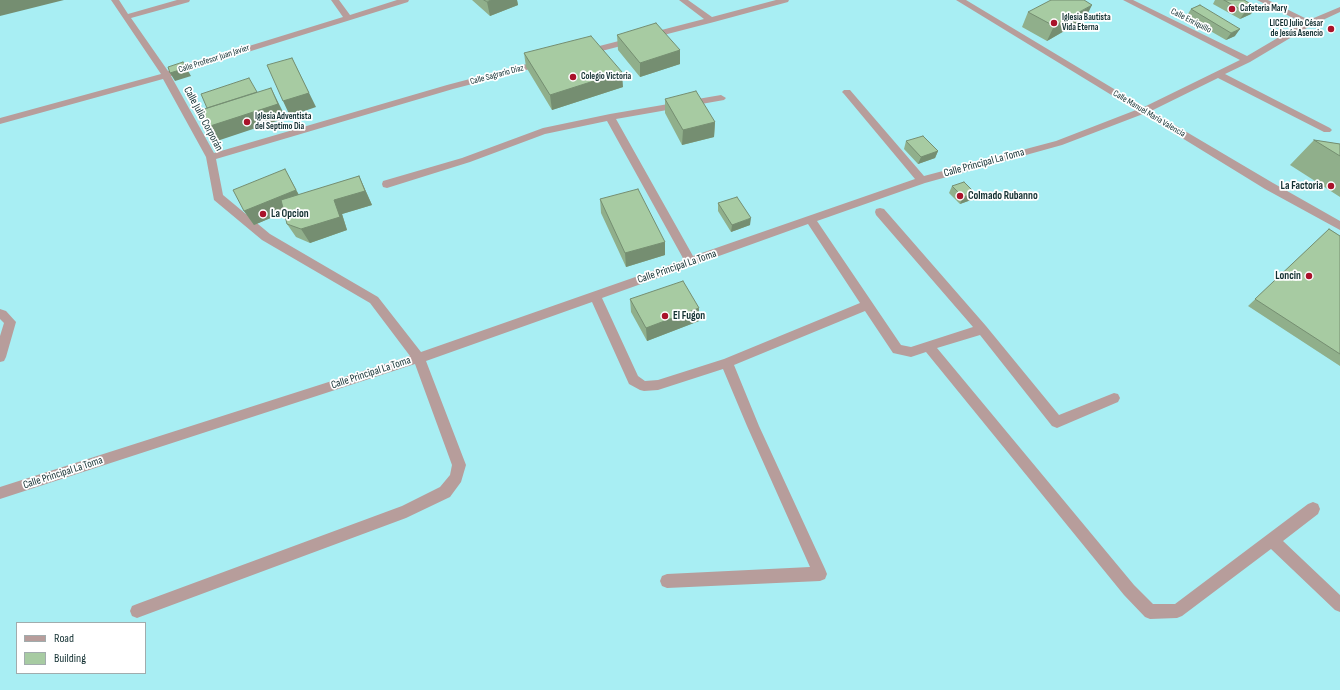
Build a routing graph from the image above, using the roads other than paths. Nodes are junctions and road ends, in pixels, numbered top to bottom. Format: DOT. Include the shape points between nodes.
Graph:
graph roads {
  1 [pos="115,0"];
  2 [pos="186,0"];
  3 [pos="335,0"];
  4 [pos="405,0"];
  5 [pos="683,0"];
  6 [pos="783,0"];
  7 [pos="960,0"];
  8 [pos="1127,0"];
  9 [pos="1260,0"];
  10 [pos="1340,9"];
  11 [pos="126,17"];
  12 [pos="347,17"];
  13 [pos="711,20"];
  14 [pos="1309,23"];
  15 [pos="578,54"];
  16 [pos="1247,60"];
  17 [pos="548,62"];
  18 [pos="1218,74"];
  19 [pos="166,75"];
  20 [pos="847,92"];
  21 [pos="721,98"];
  22 [pos="1143,111"];
  23 [pos="610,117"];
  24 [pos="0,121"];
  25 [pos="1327,130"];
  26 [pos="210,157"];
  27 [pos="922,180"];
  28 [pos="387,184"];
  29 [pos="880,212"];
  30 [pos="811,220"];
  31 [pos="1340,226"];
  32 [pos="691,262"];
  33 [pos="594,296"];
  34 [pos="867,305"];
  35 [pos="0,314"];
  36 [pos="982,329"];
  37 [pos="928,347"];
  38 [pos="0,357"];
  39 [pos="419,358"];
  40 [pos="728,363"];
  41 [pos="1114,398"];
  42 [pos="0,493"];
  43 [pos="1313,509"];
  44 [pos="1272,540"];
  45 [pos="668,581"];
  46 [pos="1340,605"];
  47 [pos="137,611"];
  1 -- 11 [label="street, Calle Julio Corporán"];
  2 -- 11 [label="street"];
  3 -- 12 [label="street"];
  4 -- 12 [label="street, Calle Profesor Juan Javier"];
  5 -- 13 [label="street"];
  6 -- 13 [label="street"];
  7 -- 22 [label="street, Calle Manuel María Valencia"];
  8 -- 16 [label="street, Calle Enriquillo"];
  9 -- 14 [label="street"];
  10 -- 14 [label="street, Calle Principal La Toma"];
  11 -- 19 [label="street, Calle Julio Corporán"];
  12 -- 19 [label="street, Calle Profesor Juan Javier"];
  13 -- 15 [label="street"];
  14 -- 16 [label="street, Calle Principal La Toma"];
  16 -- 18 [label="street, Calle Principal La Toma"];
  17 -- 26 [label="street, Calle Sagrario Díaz"];
  18 -- 22 [label="street, Calle Principal La Toma"];
  18 -- 25 [label="street"];
  19 -- 24 [label="street, Calle Profesor Juan Javier"];
  19 -- 26 [label="street, Calle Julio Corporán"];
  20 -- 27 [label="street"];
  21 -- 23 [label="street"];
  22 -- 27 [label="street, Calle Principal La Toma" via="1059,143"];
  22 -- 31 [label="street, Calle Manuel María Valencia"];
  23 -- 28 [label="street" via="543,131 466,160"];
  23 -- 32 [label="street"];
  26 -- 39 [label="street, Calle Julio Corporán" via="218,197 266,237 374,300"];
  27 -- 30 [label="street, Calle Principal La Toma"];
  29 -- 36 [label="street"];
  30 -- 32 [label="street, Calle Principal La Toma"];
  30 -- 34 [label="street"];
  32 -- 33 [label="street, Calle Principal La Toma"];
  33 -- 39 [label="street, Calle Principal La Toma"];
  33 -- 40 [label="street" via="633,380 644,386 658,385"];
  34 -- 37 [label="street" via="897,350 911,352"];
  34 -- 40 [label="street"];
  35 -- 38 [label="street" via="10,322"];
  36 -- 37 [label="street"];
  36 -- 41 [label="street" via="1057,422"];
  37 -- 44 [label="street" via="1150,612 1177,611"];
  39 -- 42 [label="street, Calle Principal La Toma"];
  39 -- 47 [label="street, Calle Julio Corporán" via="459,465 456,478 446,492 406,511"];
  40 -- 45 [label="street" via="753,426 820,574"];
  43 -- 44 [label="street"];
  44 -- 46 [label="street"];
}
